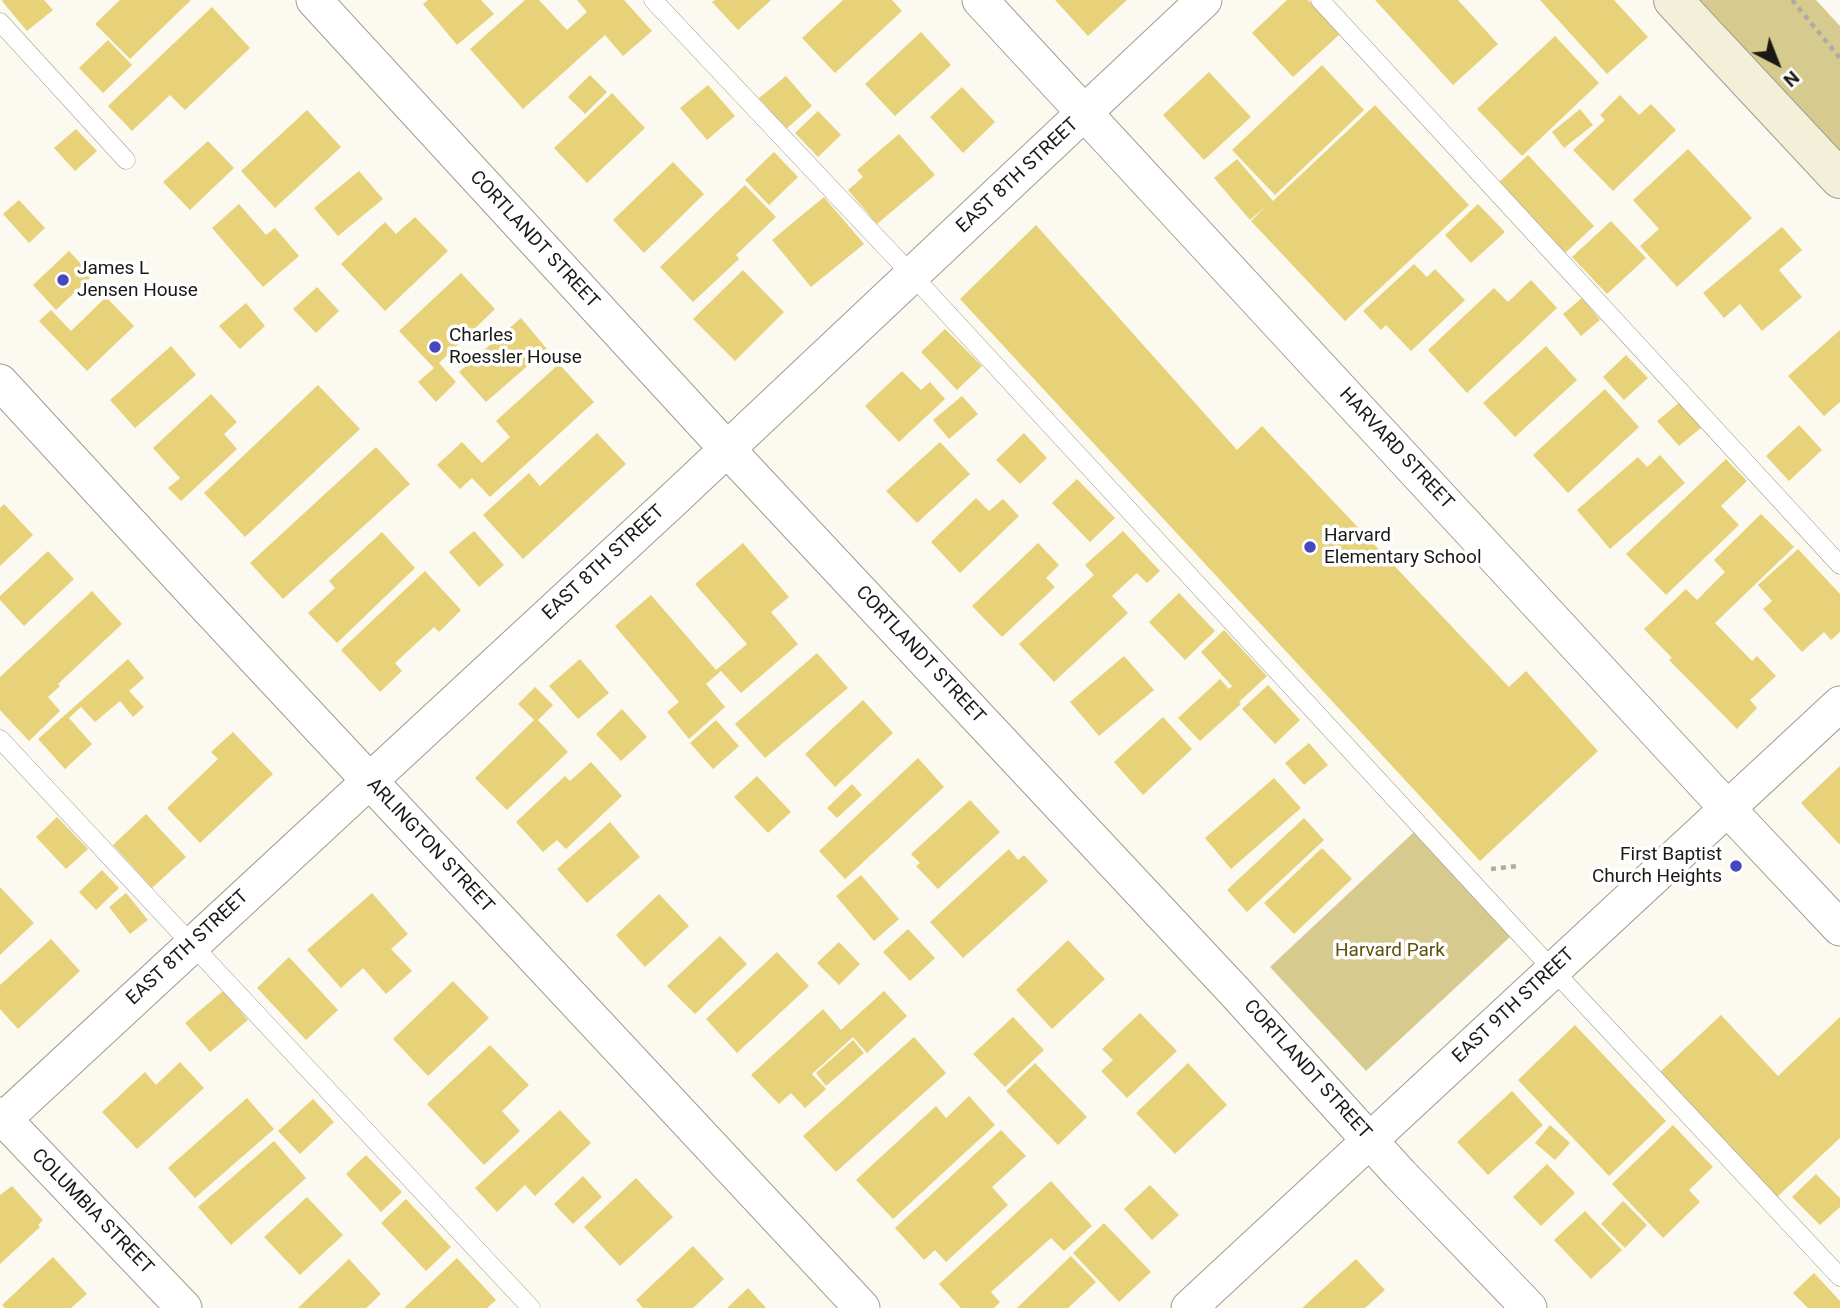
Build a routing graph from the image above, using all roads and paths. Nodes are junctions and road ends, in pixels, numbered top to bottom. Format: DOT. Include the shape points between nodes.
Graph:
graph roads {
  1 [pos="314,0"];
  2 [pos="653,0"];
  3 [pos="980,0"];
  4 [pos="1204,0"];
  5 [pos="1321,0"];
  6 [pos="1673,0"];
  7 [pos="1792,0"];
  8 [pos="0,22"];
  9 [pos="1840,58"];
  10 [pos="1085,113"];
  11 [pos="127,160"];
  12 [pos="1840,179"];
  13 [pos="912,275"];
  14 [pos="0,382"];
  15 [pos="727,449"];
  16 [pos="1840,565"];
  17 [pos="1840,704"];
  18 [pos="0,739"];
  19 [pos="369,780"];
  20 [pos="1727,808"];
  21 [pos="1840,928"];
  22 [pos="192,944"];
  23 [pos="1553,970"];
  24 [pos="1,1119"];
  25 [pos="1370,1140"];
  26 [pos="1840,1276"];
  27 [pos="184,1308"];
  28 [pos="531,1308"];
  29 [pos="862,1308"];
  30 [pos="1189,1308"];
  31 [pos="1529,1308"];
  1 -- 15 [label="street, CORTLANDT STREET"];
  2 -- 13 [label="lane"];
  3 -- 10 [label="street, HARVARD STREET"];
  4 -- 10 [label="street, EAST 8TH STREET"];
  5 -- 16 [label="lane"];
  6 -- 12 [label="main road"];
  7 -- 9 [label="path"];
  8 -- 11 [label="lane"];
  10 -- 13 [label="street, EAST 8TH STREET"];
  10 -- 20 [label="street, HARVARD STREET"];
  13 -- 15 [label="street, EAST 8TH STREET"];
  13 -- 23 [label="lane"];
  14 -- 19 [label="street, ARLINGTON STREET"];
  15 -- 19 [label="street, EAST 8TH STREET"];
  15 -- 25 [label="street, CORTLANDT STREET"];
  17 -- 20 [label="street, EAST 9TH STREET"];
  18 -- 22 [label="lane"];
  19 -- 22 [label="street, EAST 8TH STREET"];
  19 -- 29 [label="street, ARLINGTON STREET"];
  20 -- 21 [label="street, HARVARD STREET"];
  20 -- 23 [label="street, EAST 9TH STREET"];
  22 -- 24 [label="street, EAST 8TH STREET"];
  22 -- 28 [label="lane"];
  23 -- 25 [label="street, EAST 9TH STREET"];
  23 -- 26 [label="lane"];
  24 -- 27 [label="street, COLUMBIA STREET"];
  25 -- 30 [label="street, EAST 9TH STREET"];
  25 -- 31 [label="street, CORTLANDT STREET"];
}
